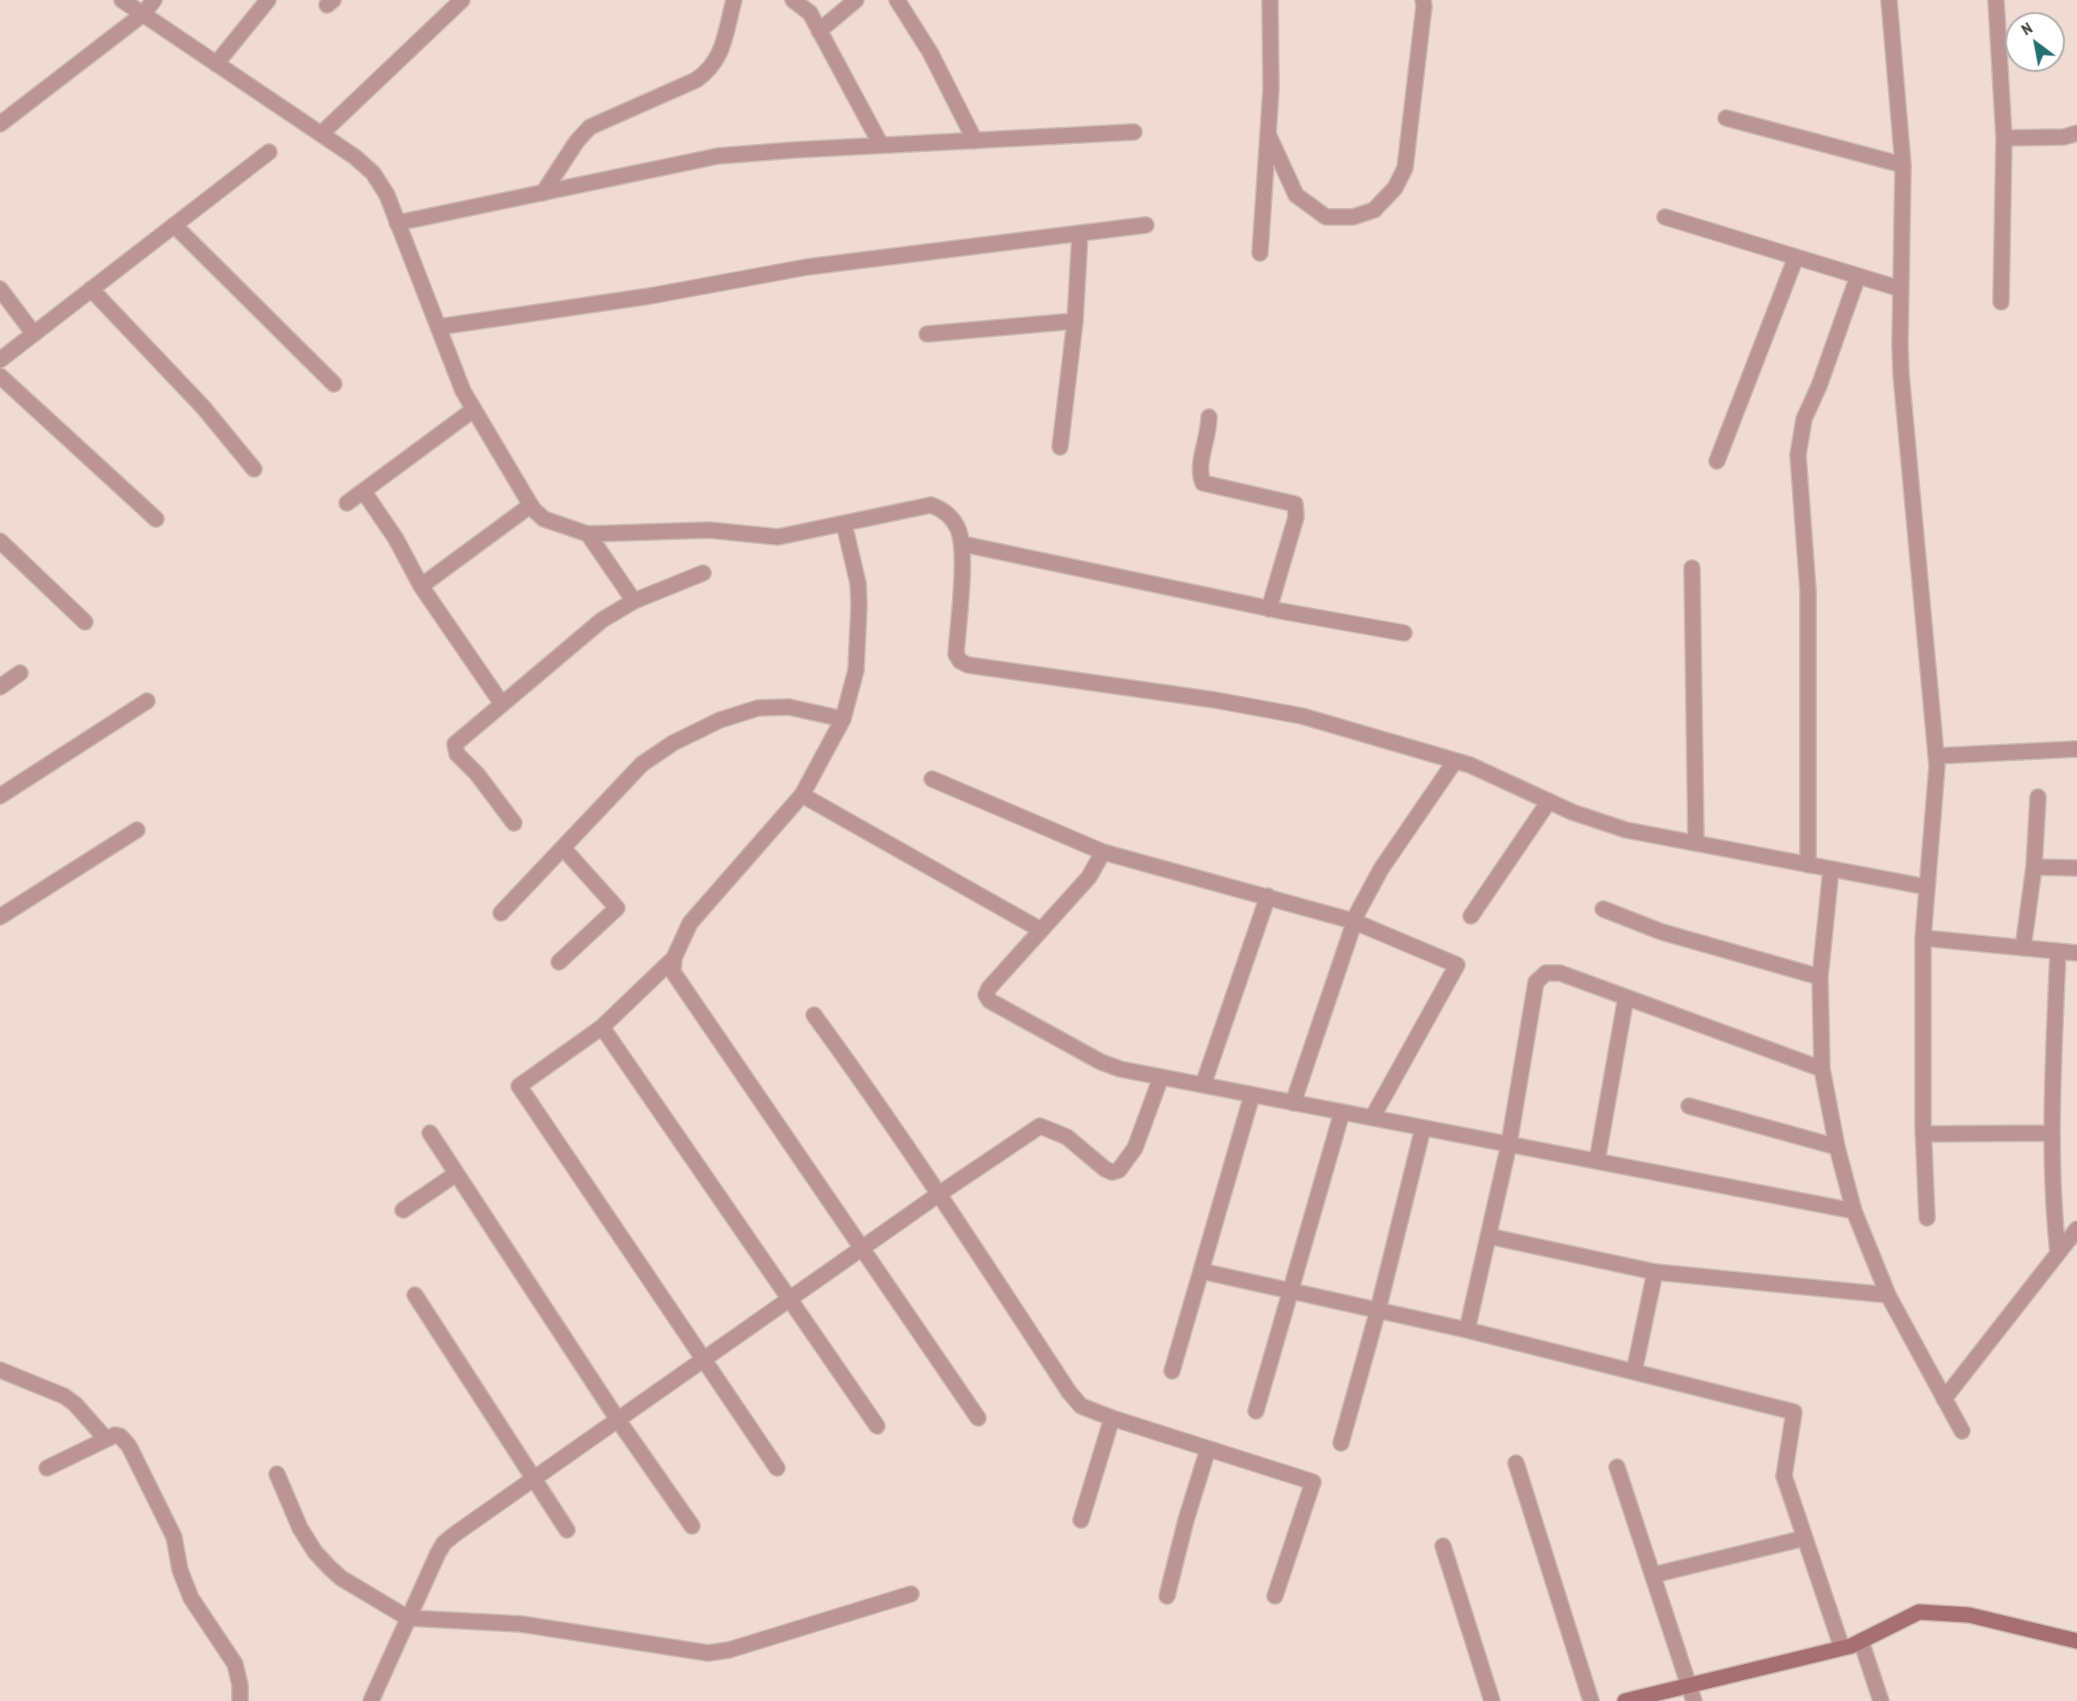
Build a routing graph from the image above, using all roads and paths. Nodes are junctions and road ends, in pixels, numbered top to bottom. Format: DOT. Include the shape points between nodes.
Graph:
graph roads {
  1 [pos="122,0"];
  2 [pos="154,0"];
  3 [pos="268,0"];
  4 [pos="462,0"];
  5 [pos="734,0"];
  6 [pos="793,0"];
  7 [pos="856,0"];
  8 [pos="897,0"];
  9 [pos="1270,0"];
  10 [pos="1423,0"];
  11 [pos="1889,0"];
  12 [pos="1996,0"];
  13 [pos="143,14"];
  14 [pos="819,31"];
  15 [pos="216,63"];
  16 [pos="1726,117"];
  17 [pos="0,124"];
  18 [pos="1134,132"];
  19 [pos="2077,133"];
  20 [pos="321,134"];
  21 [pos="1268,134"];
  22 [pos="2004,138"];
  23 [pos="975,141"];
  24 [pos="881,145"];
  25 [pos="269,152"];
  26 [pos="1903,165"];
  27 [pos="543,193"];
  28 [pos="1665,217"];
  29 [pos="398,223"];
  30 [pos="174,225"];
  31 [pos="1146,225"];
  32 [pos="1080,233"];
  33 [pos="1260,253"];
  34 [pos="1796,257"];
  35 [pos="1857,276"];
  36 [pos="0,289"];
  37 [pos="91,289"];
  38 [pos="1901,289"];
  39 [pos="2001,302"];
  40 [pos="1075,321"];
  41 [pos="438,327"];
  42 [pos="34,334"];
  43 [pos="927,334"];
  44 [pos="0,360"];
  45 [pos="0,376"];
  46 [pos="334,384"];
  47 [pos="473,410"];
  48 [pos="1209,417"];
  49 [pos="1060,447"];
  50 [pos="1717,461"];
  51 [pos="254,469"];
  52 [pos="364,492"];
  53 [pos="347,503"];
  54 [pos="531,505"];
  55 [pos="156,519"];
  56 [pos="843,524"];
  57 [pos="588,534"];
  58 [pos="0,541"];
  59 [pos="963,544"];
  60 [pos="1692,568"];
  61 [pos="703,573"];
  62 [pos="421,586"];
  63 [pos="634,601"];
  64 [pos="1269,609"];
  65 [pos="85,622"];
  66 [pos="1404,633"];
  67 [pos="20,673"];
  68 [pos="0,687"];
  69 [pos="147,700"];
  70 [pos="502,704"];
  71 [pos="843,719"];
  72 [pos="2077,749"];
  73 [pos="1936,756"];
  74 [pos="1455,761"];
  75 [pos="932,779"];
  76 [pos="802,795"];
  77 [pos="0,796"];
  78 [pos="2038,797"];
  79 [pos="1549,801"];
  80 [pos="514,824"];
  81 [pos="137,830"];
  82 [pos="1695,843"];
  83 [pos="563,848"];
  84 [pos="1103,852"];
  85 [pos="1808,865"];
  86 [pos="2034,867"];
  87 [pos="2077,868"];
  88 [pos="1830,869"];
  89 [pos="1927,887"];
  90 [pos="1268,897"];
  91 [pos="1603,909"];
  92 [pos="501,914"];
  93 [pos="1471,916"];
  94 [pos="0,917"];
  95 [pos="1353,921"];
  96 [pos="1041,930"];
  97 [pos="1923,938"];
  98 [pos="2023,948"];
  99 [pos="2058,951"];
  100 [pos="2077,953"];
  101 [pos="674,958"];
  102 [pos="560,962"];
  103 [pos="1820,977"];
  104 [pos="1626,997"];
  105 [pos="814,1015"];
  106 [pos="602,1027"];
  107 [pos="1822,1069"];
  108 [pos="1161,1077"];
  109 [pos="1203,1086"];
  110 [pos="1252,1095"];
  111 [pos="1293,1103"];
  112 [pos="1689,1106"];
  113 [pos="1342,1112"];
  114 [pos="1372,1118"];
  115 [pos="1423,1128"];
  116 [pos="430,1133"];
  117 [pos="2052,1133"];
  118 [pos="1923,1134"];
  119 [pos="1509,1144"];
  120 [pos="1837,1147"];
  121 [pos="1597,1161"];
  122 [pos="456,1174"];
  123 [pos="939,1194"];
  124 [pos="403,1210"];
  125 [pos="1854,1211"];
  126 [pos="1927,1218"];
  127 [pos="2077,1228"];
  128 [pos="1488,1236"];
  129 [pos="861,1249"];
  130 [pos="2058,1253"];
  131 [pos="1201,1270"];
  132 [pos="1655,1272"];
  133 [pos="1291,1291"];
  134 [pos="415,1295"];
  135 [pos="1888,1295"];
  136 [pos="789,1299"];
  137 [pos="1378,1310"];
  138 [pos="1467,1330"];
  139 [pos="704,1359"];
  140 [pos="0,1370"];
  141 [pos="1172,1371"];
  142 [pos="1634,1372"];
  143 [pos="1944,1399"];
  144 [pos="1256,1411"];
  145 [pos="978,1418"];
  146 [pos="1112,1418"];
  147 [pos="618,1420"];
  148 [pos="877,1426"];
  149 [pos="1962,1431"];
  150 [pos="105,1439"];
  151 [pos="1341,1443"];
  152 [pos="1208,1449"];
  153 [pos="1516,1463"];
  154 [pos="1617,1467"];
  155 [pos="47,1468"];
  156 [pos="777,1468"];
  157 [pos="277,1474"];
  158 [pos="534,1479"];
  159 [pos="1081,1520"];
  160 [pos="692,1526"];
  161 [pos="567,1530"];
  162 [pos="1805,1538"];
  163 [pos="1443,1546"];
  164 [pos="1653,1575"];
  165 [pos="911,1594"];
  166 [pos="1167,1596"];
  167 [pos="1275,1596"];
  168 [pos="408,1618"];
  169 [pos="1861,1641"];
  170 [pos="2077,1641"];
  171 [pos="1842,1648"];
  172 [pos="1688,1686"];
  173 [pos="240,1701"];
  174 [pos="370,1701"];
  175 [pos="1492,1701"];
  176 [pos="1591,1701"];
  177 [pos="1625,1701"];
  178 [pos="1694,1701"];
  179 [pos="1881,1701"];
  1 -- 13 [label="street"];
  2 -- 13 [label="street"];
  3 -- 15 [label="street"];
  4 -- 20 [label="street"];
  5 -- 27 [label="street" via="720,55 710,70 696,80 590,127"];
  6 -- 14 [label="street" via="810,13"];
  7 -- 14 [label="street"];
  8 -- 23 [label="street" via="930,52"];
  9 -- 21 [label="street"];
  10 -- 21 [label="street" via="1405,168 1395,189 1374,210 1353,218 1326,217 1296,195"];
  11 -- 26 [label="street"];
  12 -- 22 [label="street"];
  13 -- 15 [label="street"];
  13 -- 17 [label="street"];
  14 -- 24 [label="street"];
  15 -- 20 [label="street"];
  16 -- 26 [label="street"];
  18 -- 23 [label="street"];
  19 -- 22 [label="street" via="2064,137"];
  20 -- 29 [label="street" via="373,173"];
  21 -- 33 [label="street"];
  22 -- 39 [label="street"];
  23 -- 24 [label="street"];
  24 -- 27 [label="street" via="718,156"];
  25 -- 30 [label="street"];
  26 -- 38 [label="street"];
  27 -- 29 [label="street"];
  28 -- 34 [label="street"];
  29 -- 41 [label="street"];
  30 -- 37 [label="street"];
  30 -- 46 [label="street"];
  31 -- 32 [label="street"];
  32 -- 40 [label="street"];
  32 -- 41 [label="street" via="807,267 650,296"];
  34 -- 35 [label="street"];
  34 -- 50 [label="street"];
  35 -- 38 [label="street"];
  35 -- 85 [label="street" via="1804,419 1798,455 1808,591"];
  36 -- 42 [label="street"];
  37 -- 42 [label="street"];
  37 -- 51 [label="street" via="203,406"];
  38 -- 73 [label="street" via="1901,374"];
  40 -- 43 [label="street"];
  40 -- 49 [label="street"];
  41 -- 47 [label="street"];
  42 -- 44 [label="street"];
  45 -- 55 [label="street"];
  47 -- 52 [label="street"];
  47 -- 54 [label="street"];
  48 -- 64 [label="street" via="1199,473 1203,483 1295,504 1296,517"];
  52 -- 53 [label="street"];
  52 -- 62 [label="street"];
  54 -- 57 [label="street" via="544,519"];
  54 -- 62 [label="street"];
  56 -- 57 [label="street" via="778,537 708,530"];
  56 -- 59 [label="street" via="931,505 943,510 957,527"];
  56 -- 71 [label="street" via="858,583 859,605 856,670"];
  57 -- 63 [label="street"];
  58 -- 65 [label="street"];
  59 -- 64 [label="street"];
  59 -- 74 [label="street" via="956,654 968,665 1302,716"];
  60 -- 82 [label="street"];
  61 -- 63 [label="street"];
  62 -- 70 [label="street"];
  63 -- 70 [label="street" via="602,620"];
  64 -- 66 [label="street"];
  67 -- 68 [label="street"];
  69 -- 77 [label="street"];
  70 -- 80 [label="street" via="455,744 457,754"];
  71 -- 76 [label="street"];
  71 -- 83 [label="street" via="789,707 758,708 720,720 673,743 642,764"];
  72 -- 73 [label="street"];
  73 -- 89 [label="street"];
  74 -- 79 [label="street"];
  74 -- 95 [label="street" via="1381,869"];
  75 -- 84 [label="street"];
  76 -- 96 [label="street"];
  76 -- 101 [label="street" via="690,923"];
  78 -- 86 [label="street"];
  79 -- 82 [label="street" via="1626,830"];
  79 -- 93 [label="street"];
  81 -- 94 [label="street"];
  82 -- 85 [label="street"];
  83 -- 92 [label="street"];
  83 -- 102 [label="street" via="617,908"];
  84 -- 90 [label="street"];
  84 -- 96 [label="street" via="1089,877"];
  85 -- 88 [label="street"];
  86 -- 87 [label="street"];
  86 -- 98 [label="street"];
  88 -- 89 [label="street"];
  88 -- 103 [label="street"];
  89 -- 97 [label="street"];
  90 -- 95 [label="street"];
  90 -- 109 [label="street"];
  91 -- 103 [label="street" via="1662,932"];
  95 -- 111 [label="street"];
  95 -- 114 [label="street" via="1457,965"];
  96 -- 108 [label="street" via="989,988 986,995 990,1001 1101,1062"];
  97 -- 98 [label="street"];
  97 -- 118 [label="street"];
  98 -- 99 [label="street"];
  99 -- 100 [label="street"];
  99 -- 117 [label="street"];
  101 -- 106 [label="street"];
  101 -- 129 [label="street" via="673,972"];
  103 -- 107 [label="street"];
  104 -- 107 [label="street"];
  104 -- 119 [label="street" via="1560,973 1546,973 1536,982"];
  104 -- 121 [label="street"];
  105 -- 123 [label="street"];
  106 -- 136 [label="street"];
  106 -- 139 [label="street" via="519,1086"];
  107 -- 120 [label="street"];
  108 -- 109 [label="street"];
  108 -- 123 [label="street" via="1136,1148 1119,1170 1105,1170 1067,1137 1040,1126"];
  109 -- 110 [label="street"];
  110 -- 111 [label="street"];
  110 -- 131 [label="street"];
  111 -- 113 [label="street"];
  112 -- 120 [label="street"];
  113 -- 114 [label="street"];
  113 -- 133 [label="street"];
  114 -- 115 [label="street"];
  115 -- 119 [label="street"];
  115 -- 137 [label="street"];
  116 -- 122 [label="street"];
  117 -- 118 [label="street"];
  117 -- 130 [label="street"];
  118 -- 126 [label="street"];
  119 -- 121 [label="street"];
  119 -- 128 [label="street"];
  120 -- 125 [label="street"];
  121 -- 125 [label="street"];
  122 -- 124 [label="street"];
  122 -- 147 [label="street"];
  123 -- 129 [label="street"];
  123 -- 146 [label="street" via="1069,1392 1081,1406"];
  125 -- 135 [label="street"];
  127 -- 130 [label="street"];
  128 -- 132 [label="street"];
  128 -- 138 [label="street"];
  129 -- 136 [label="street"];
  129 -- 145 [label="street"];
  130 -- 143 [label="street"];
  131 -- 133 [label="street"];
  131 -- 141 [label="street"];
  132 -- 135 [label="street"];
  132 -- 142 [label="street"];
  133 -- 137 [label="street"];
  133 -- 144 [label="street"];
  134 -- 158 [label="street"];
  135 -- 143 [label="street"];
  136 -- 139 [label="street"];
  136 -- 148 [label="street"];
  137 -- 138 [label="street"];
  137 -- 151 [label="street"];
  138 -- 142 [label="street"];
  139 -- 147 [label="street"];
  139 -- 156 [label="street"];
  140 -- 150 [label="street" via="64,1396"];
  142 -- 162 [label="street" via="1794,1412 1784,1476"];
  143 -- 149 [label="street"];
  146 -- 152 [label="street"];
  146 -- 159 [label="street"];
  147 -- 158 [label="street"];
  147 -- 160 [label="street"];
  150 -- 155 [label="street"];
  150 -- 173 [label="street" via="120,1436 129,1446 174,1537 180,1570 191,1598 235,1664"];
  152 -- 166 [label="street"];
  152 -- 167 [label="street" via="1313,1482"];
  153 -- 176 [label="street"];
  154 -- 164 [label="street"];
  157 -- 168 [label="street" via="300,1528 328,1567"];
  158 -- 161 [label="street"];
  158 -- 168 [label="street" via="444,1543"];
  162 -- 164 [label="street"];
  162 -- 171 [label="street"];
  163 -- 175 [label="street"];
  164 -- 172 [label="street"];
  165 -- 168 [label="street" via="708,1653 521,1624"];
  168 -- 174 [label="street"];
  169 -- 170 [label="street" via="1919,1612 1968,1615"];
  169 -- 171 [label="street"];
  169 -- 179 [label="street"];
  171 -- 172 [label="street"];
  172 -- 177 [label="street"];
  172 -- 178 [label="street"];
}
